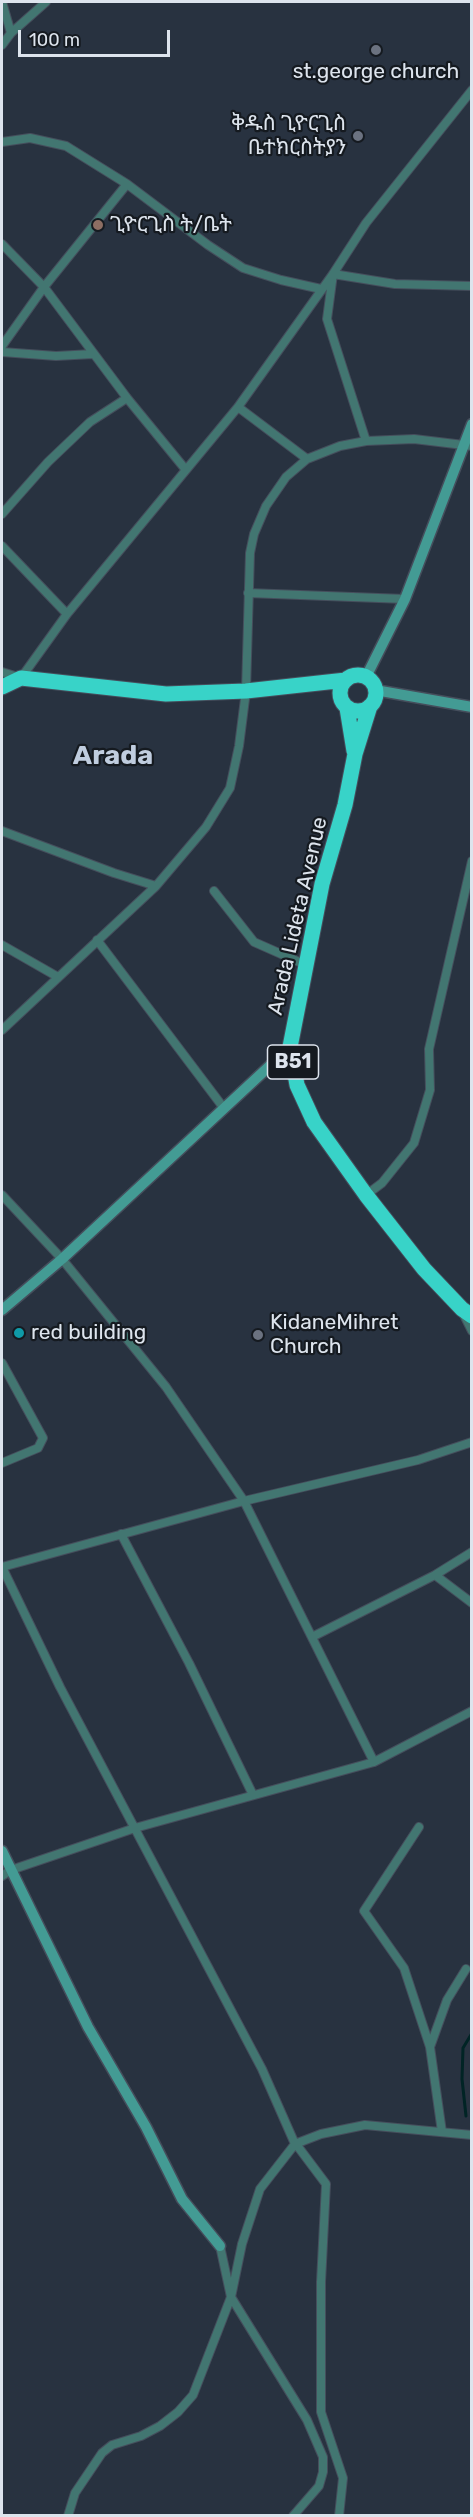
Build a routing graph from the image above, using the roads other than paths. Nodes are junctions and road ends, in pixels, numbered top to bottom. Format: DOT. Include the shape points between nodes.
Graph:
graph roads {
  1 [pos="2,2"];
  2 [pos="46,2"];
  3 [pos="5,38"];
  4 [pos="471,90"];
  5 [pos="2,142"];
  6 [pos="127,184"];
  7 [pos="2,244"];
  8 [pos="333,274"];
  9 [pos="471,286"];
  10 [pos="44,287"];
  11 [pos="321,289"];
  12 [pos="6,333"];
  13 [pos="2,346"];
  14 [pos="2,352"];
  15 [pos="93,354"];
  16 [pos="127,398"];
  17 [pos="238,407"];
  18 [pos="471,424"];
  19 [pos="366,441"];
  20 [pos="468,445"];
  21 [pos="307,459"];
  22 [pos="186,470"];
  23 [pos="2,514"];
  24 [pos="2,546"];
  25 [pos="248,593"];
  26 [pos="405,599"];
  27 [pos="67,614"];
  28 [pos="2,672"];
  29 [pos="21,678"];
  30 [pos="366,678"];
  31 [pos="346,680"];
  32 [pos="302,686"];
  33 [pos="2,687"];
  34 [pos="375,690"];
  35 [pos="246,692"];
  36 [pos="344,704"];
  37 [pos="370,706"];
  38 [pos="471,707"];
  39 [pos="355,754"];
  40 [pos="2,831"];
  41 [pos="471,861"];
  42 [pos="156,886"];
  43 [pos="214,891"];
  44 [pos="97,940"];
  45 [pos="2,945"];
  46 [pos="306,965"];
  47 [pos="58,977"];
  48 [pos="2,1030"];
  49 [pos="290,1047"];
  50 [pos="224,1107"];
  51 [pos="2,1195"];
  52 [pos="366,1195"];
  53 [pos="62,1259"];
  54 [pos="2,1310"];
  55 [pos="467,1313"];
  56 [pos="471,1331"];
  57 [pos="2,1363"];
  58 [pos="471,1442"];
  59 [pos="2,1463"];
  60 [pos="244,1501"];
  61 [pos="121,1534"];
  62 [pos="471,1552"];
  63 [pos="2,1567"];
  64 [pos="435,1575"];
  65 [pos="471,1603"];
  66 [pos="312,1636"];
  67 [pos="471,1711"];
  68 [pos="374,1762"];
  69 [pos="253,1795"];
  70 [pos="419,1827"];
  71 [pos="135,1828"];
  72 [pos="2,1851"];
  73 [pos="6,1873"];
  74 [pos="466,1969"];
  75 [pos="430,2047"];
  76 [pos="442,2132"];
  77 [pos="471,2135"];
  78 [pos="296,2144"];
  79 [pos="220,2246"];
  80 [pos="231,2297"];
  81 [pos="68,2516"];
  82 [pos="293,2516"];
  83 [pos="339,2516"];
  1 -- 3 [label="street"];
  2 -- 3 [label="street"];
  4 -- 8 [label="street" via="366,223"];
  5 -- 6 [label="street" via="30,138 66,146"];
  6 -- 10 [label="street"];
  6 -- 11 [label="street" via="243,268"];
  7 -- 10 [label="street"];
  8 -- 9 [label="street" via="395,284"];
  8 -- 11 [label="street"];
  8 -- 19 [label="street" via="327,319"];
  10 -- 12 [label="street"];
  10 -- 15 [label="street"];
  11 -- 17 [label="street"];
  12 -- 13 [label="street"];
  14 -- 15 [label="street"];
  15 -- 16 [label="street"];
  16 -- 22 [label="street"];
  16 -- 23 [label="street" via="90,422"];
  17 -- 21 [label="street"];
  17 -- 22 [label="street"];
  18 -- 20 [label="street"];
  19 -- 20 [label="street" via="414,439"];
  19 -- 21 [label="street"];
  20 -- 26 [label="street"];
  21 -- 25 [label="street" via="286,477 254,534"];
  22 -- 27 [label="street"];
  24 -- 27 [label="street"];
  25 -- 26 [label="street"];
  25 -- 35 [label="street"];
  26 -- 30 [label="street"];
  27 -- 29 [label="street"];
  28 -- 29 [label="street"];
  29 -- 33 [label="highway"];
  29 -- 35 [label="highway" via="166,694"];
  30 -- 31 [label="highway" via="352,676"];
  30 -- 34 [label="highway"];
  31 -- 32 [label="highway"];
  31 -- 36 [label="highway, Arada Lideta Avenue / B51" via="340,692"];
  32 -- 35 [label="highway"];
  32 -- 36 [label="highway"];
  34 -- 37 [label="highway, Arada Lideta Avenue / B51"];
  34 -- 38 [label="street"];
  35 -- 42 [label="street" via="230,788 206,827"];
  36 -- 37 [label="highway" via="355,711"];
  36 -- 39 [label="highway, Arada Lideta Avenue / B51"];
  37 -- 39 [label="highway, Arada Lideta Avenue / B51"];
  39 -- 46 [label="highway, Arada Lideta Avenue / B51"];
  40 -- 42 [label="street"];
  41 -- 52 [label="street" via="429,1049 430,1090 414,1143 382,1184"];
  42 -- 44 [label="street"];
  43 -- 46 [label="street" via="254,942"];
  44 -- 47 [label="street"];
  44 -- 50 [label="street"];
  45 -- 47 [label="street"];
  46 -- 49 [label="highway, Arada Lideta Avenue / B51"];
  47 -- 48 [label="street"];
  49 -- 50 [label="street"];
  49 -- 52 [label="highway, Arada Lideta Avenue / B51" via="297,1084 314,1122"];
  50 -- 53 [label="street"];
  51 -- 53 [label="street"];
  52 -- 55 [label="highway, Arada Lideta Avenue / B51" via="424,1269"];
  53 -- 54 [label="street"];
  53 -- 60 [label="street" via="166,1387"];
  55 -- 56 [label="street"];
  57 -- 59 [label="street" via="43,1438 38,1448"];
  58 -- 60 [label="street" via="418,1460"];
  60 -- 61 [label="street"];
  60 -- 66 [label="street"];
  61 -- 63 [label="street"];
  61 -- 69 [label="street"];
  62 -- 64 [label="street"];
  63 -- 71 [label="street"];
  64 -- 65 [label="street"];
  64 -- 66 [label="street"];
  66 -- 68 [label="street"];
  67 -- 68 [label="street"];
  68 -- 69 [label="street"];
  69 -- 71 [label="street"];
  70 -- 75 [label="street" via="364,1911 404,1968"];
  71 -- 73 [label="street"];
  71 -- 78 [label="street" via="262,2069"];
  72 -- 73 [label="street"];
  73 -- 79 [label="street" via="182,2199"];
  74 -- 75 [label="street" via="447,2000"];
  75 -- 76 [label="street"];
  76 -- 77 [label="street"];
  76 -- 78 [label="street" via="365,2125 321,2134"];
  78 -- 80 [label="street" via="260,2189 242,2244"];
  78 -- 83 [label="street" via="326,2184 321,2412 343,2478"];
  79 -- 80 [label="street"];
  80 -- 81 [label="street" via="193,2395 160,2426 112,2445 102,2454 75,2493"];
  80 -- 82 [label="street" via="307,2421 323,2457 319,2486"];
}
